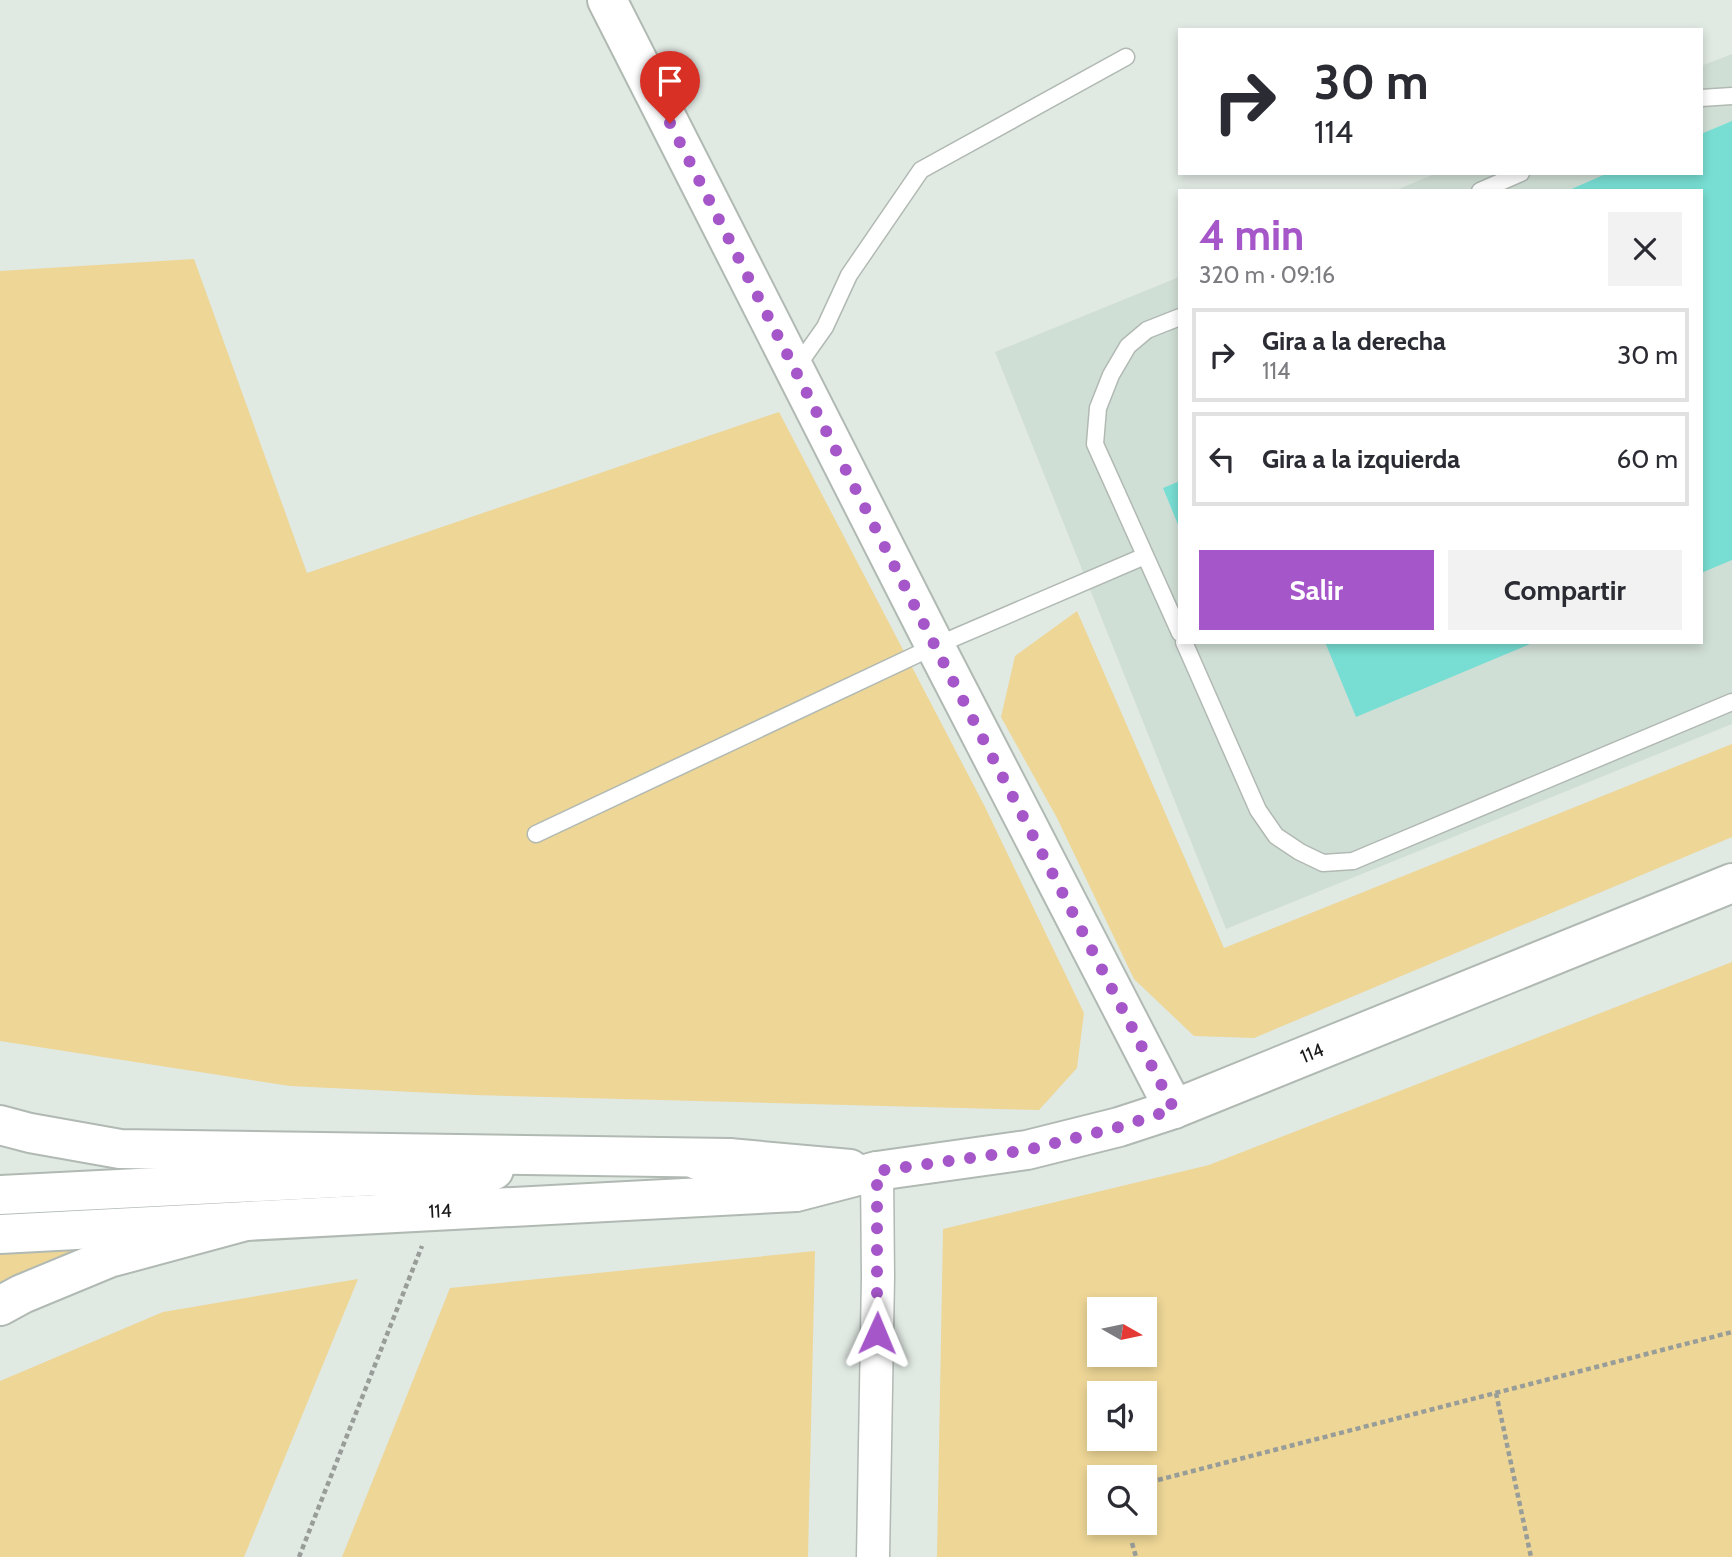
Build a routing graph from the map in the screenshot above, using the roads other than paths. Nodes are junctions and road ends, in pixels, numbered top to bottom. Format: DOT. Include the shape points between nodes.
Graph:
graph roads {
  1 [pos="607,0"];
  2 [pos="1126,57"];
  3 [pos="1732,96"];
  4 [pos="1703,98"];
  5 [pos="1516,175"];
  6 [pos="1485,189"];
  7 [pos="1178,318"];
  8 [pos="795,370"];
  9 [pos="1145,556"];
  10 [pos="1178,629"];
  11 [pos="1185,644"];
  12 [pos="935,646"];
  13 [pos="1732,702"];
  14 [pos="536,834"];
  15 [pos="1732,883"];
  16 [pos="1174,1109"];
  17 [pos="0,1125"];
  18 [pos="729,1158"];
  19 [pos="877,1171"];
  20 [pos="0,1195"];
  21 [pos="246,1221"];
  22 [pos="0,1234"];
  23 [pos="0,1306"];
  24 [pos="873,1557"];
  1 -- 8 [label="main road"];
  2 -- 8 [label="lane" via="921,170 849,275 825,327"];
  3 -- 4 [label="lane"];
  5 -- 6 [label="lane"];
  7 -- 9 [label="lane" via="1147,330 1128,346 1098,408 1095,444"];
  8 -- 12 [label="main road"];
  9 -- 10 [label="lane"];
  9 -- 12 [label="lane"];
  11 -- 13 [label="lane" via="1258,810 1276,836 1323,863 1353,861"];
  12 -- 14 [label="lane"];
  12 -- 16 [label="main road"];
  15 -- 16 [label="main road, 114"];
  16 -- 19 [label="main road, 114" via="1027,1150"];
  17 -- 18 [label="main road" via="120,1149"];
  18 -- 19 [label="main road, 114"];
  18 -- 20 [label="main road, 114"];
  19 -- 21 [label="main road, 114" via="796,1192"];
  19 -- 24 [label="street"];
  21 -- 22 [label="main road, 114"];
  21 -- 23 [label="main road" via="109,1258"];
}
